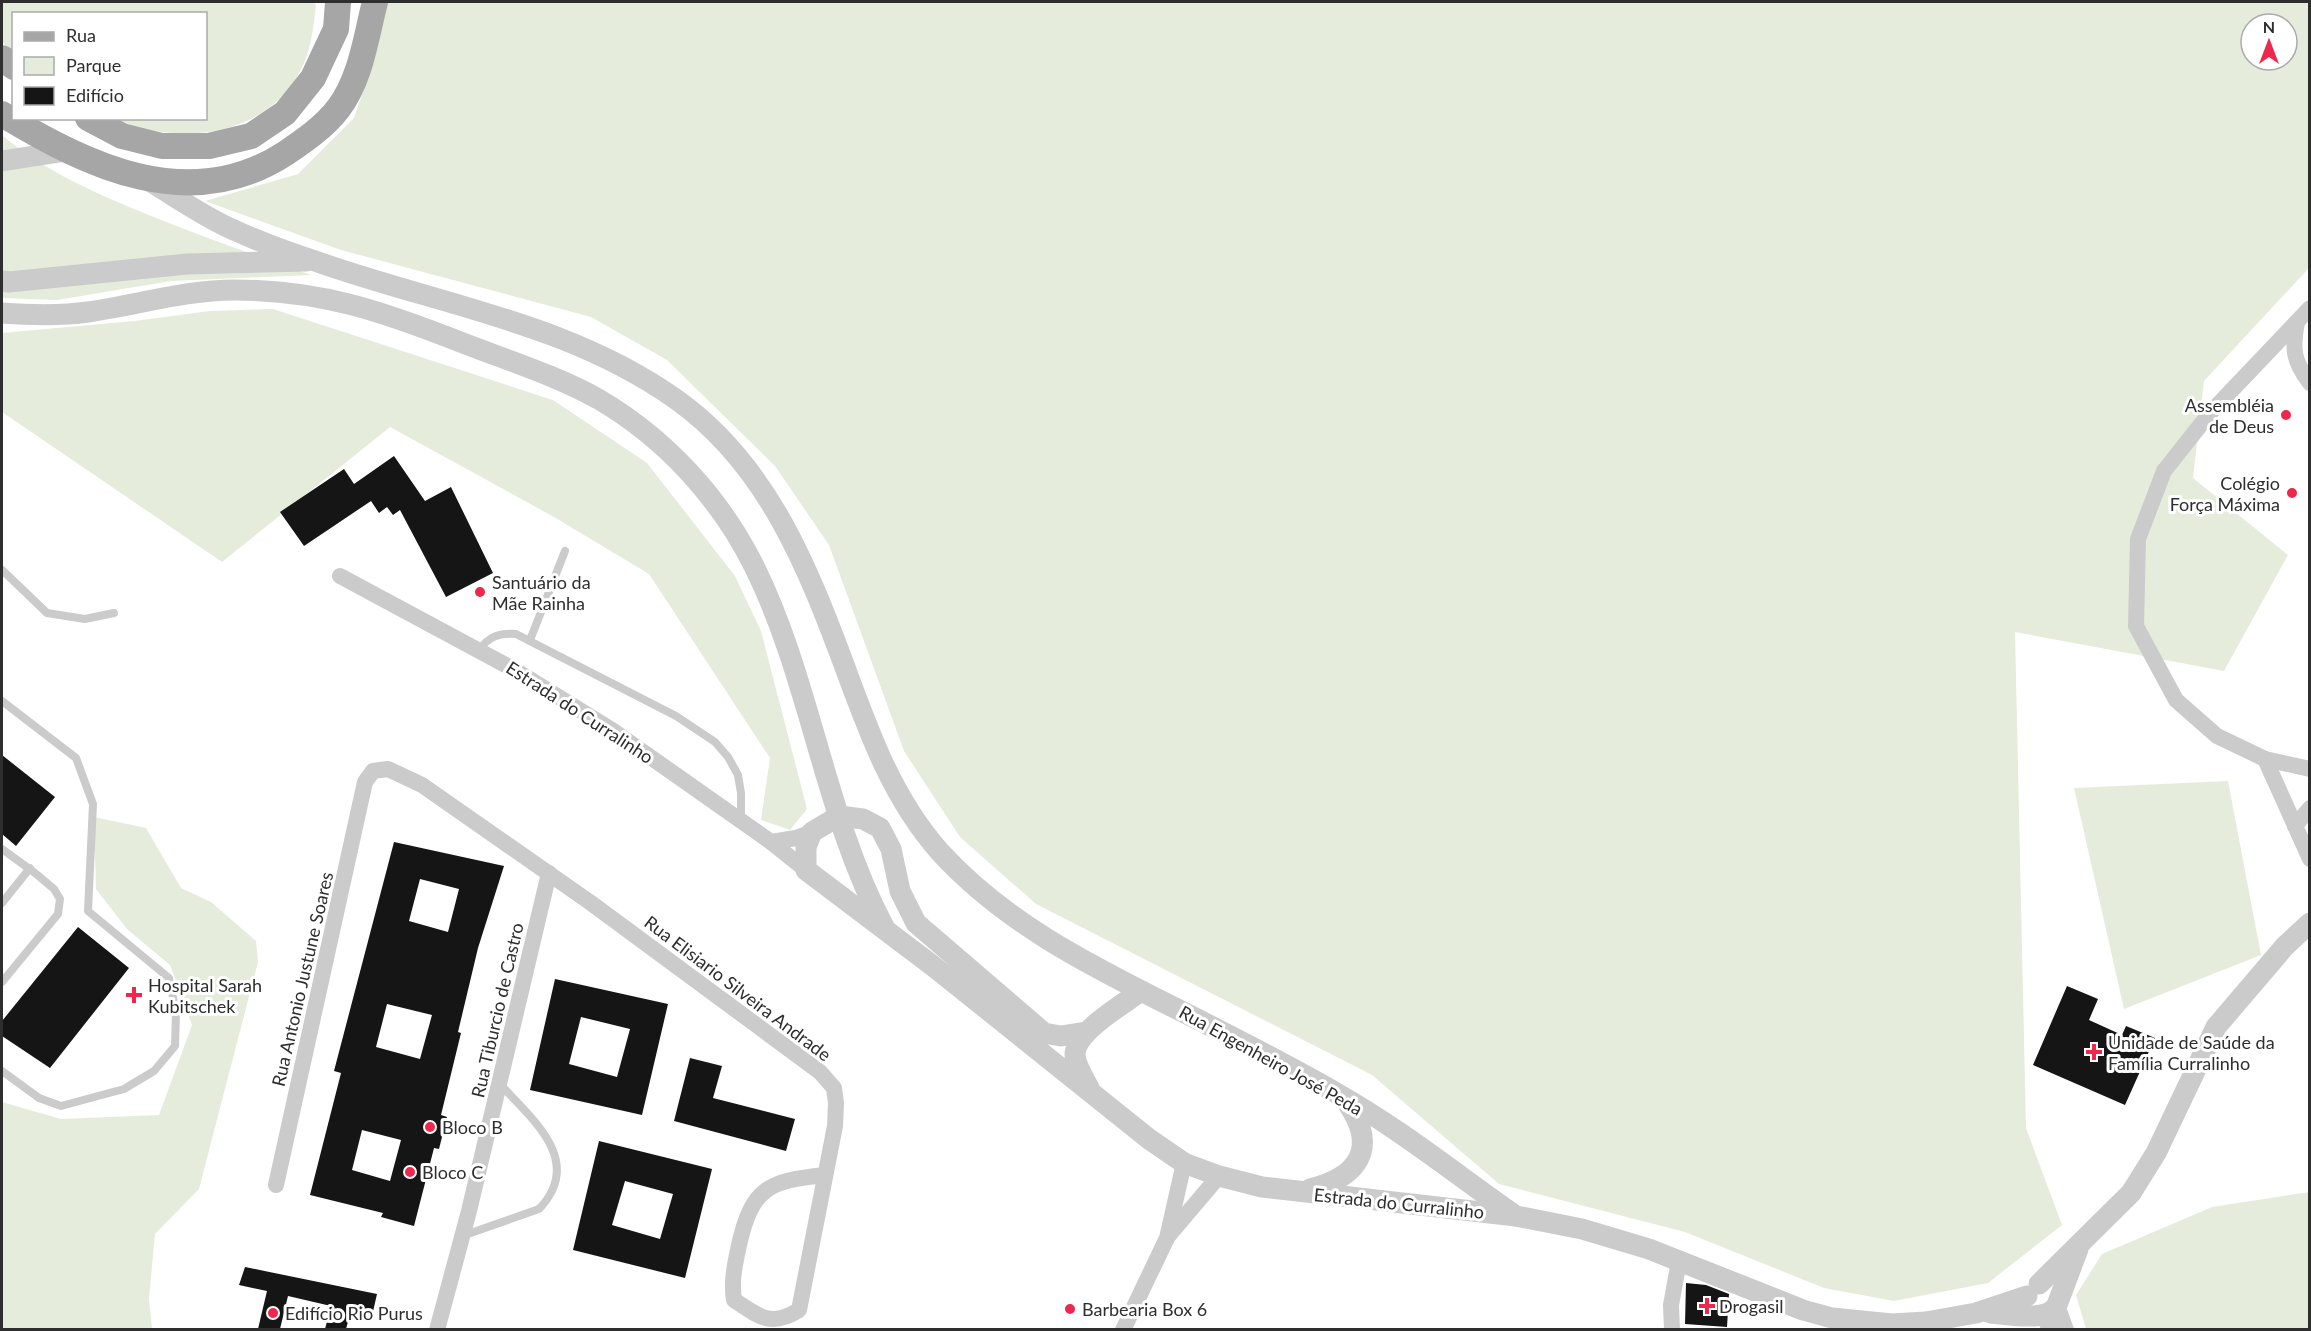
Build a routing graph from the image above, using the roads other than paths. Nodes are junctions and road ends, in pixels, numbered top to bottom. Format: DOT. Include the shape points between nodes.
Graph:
graph roads {
  1 [pos="338,2"];
  2 [pos="375,2"];
  3 [pos="12,120"];
  4 [pos="92,120"];
  5 [pos="66,151"];
  6 [pos="2,161"];
  7 [pos="148,180"];
  8 [pos="316,262"];
  9 [pos="2,281"];
  10 [pos="2310,308"];
  11 [pos="2,313"];
  12 [pos="2297,321"];
  13 [pos="2310,383"];
  14 [pos="565,550"];
  15 [pos="2,570"];
  16 [pos="340,576"];
  17 [pos="114,613"];
  18 [pos="530,640"];
  19 [pos="480,650"];
  20 [pos="2,701"];
  21 [pos="2265,759"];
  22 [pos="2310,769"];
  23 [pos="366,782"];
  24 [pos="2310,808"];
  25 [pos="839,816"];
  26 [pos="741,821"];
  27 [pos="2295,826"];
  28 [pos="812,832"];
  29 [pos="771,842"];
  30 [pos="2,849"];
  31 [pos="2310,859"];
  32 [pos="30,868"];
  33 [pos="806,870"];
  34 [pos="549,873"];
  35 [pos="2,903"];
  36 [pos="2310,923"];
  37 [pos="887,933"];
  38 [pos="2,982"];
  39 [pos="1141,991"];
  40 [pos="1086,1032"];
  41 [pos="2,1071"];
  42 [pos="499,1083"];
  43 [pos="1092,1095"];
  44 [pos="1343,1097"];
  45 [pos="1184,1163"];
  46 [pos="825,1175"];
  47 [pos="1220,1176"];
  48 [pos="276,1185"];
  49 [pos="1298,1192"];
  50 [pos="1516,1216"];
  51 [pos="462,1236"];
  52 [pos="1167,1238"];
  53 [pos="2081,1240"];
  54 [pos="1679,1261"];
  55 [pos="2033,1290"];
  56 [pos="1976,1313"];
  57 [pos="2050,1314"];
  58 [pos="437,1329"];
  59 [pos="1123,1329"];
  60 [pos="1672,1329"];
  61 [pos="2066,1329"];
  1 -- 4 [label="main road" via="336,28 313,78 285,113 251,136 209,146 162,146 122,136"];
  2 -- 7 [label="main road" via="357,74 338,108 309,137 274,160 234,178 187,183"];
  3 -- 5 [label="main road"];
  5 -- 6 [label="street"];
  5 -- 7 [label="main road"];
  7 -- 8 [label="street" via="232,230"];
  8 -- 9 [label="street" via="187,264"];
  8 -- 39 [label="street, Rua Engenheiro José Peda" via="482,309 566,339 644,379 702,421 756,480 789,532 890,782 923,832 995,904 1069,953"];
  10 -- 12 [label="street"];
  11 -- 25 [label="street" via="84,313 234,290 288,293 350,302 398,318 598,399 630,419 687,469 738,536 773,609 796,671"];
  12 -- 13 [label="street" via="2292,347 2300,370"];
  12 -- 21 [label="street" via="2210,413 2164,471 2138,539 2136,626 2176,700 2217,736"];
  14 -- 18 [label="lane"];
  15 -- 17 [label="lane" via="47,613 85,619"];
  16 -- 19 [label="street, Estrada do Curralinho"];
  18 -- 19 [label="lane" via="504,633 493,636"];
  18 -- 26 [label="lane" via="676,716 715,742 738,774"];
  19 -- 26 [label="street, Estrada do Curralinho" via="612,730"];
  20 -- 41 [label="lane" via="76,758 93,804 88,911 169,978 176,1012 175,1046 154,1071 124,1089 61,1106 39,1098"];
  21 -- 22 [label="street"];
  21 -- 27 [label="street"];
  23 -- 34 [label="street, Rua Elisiario Silveira Andrade" via="373,771 388,769 402,775"];
  23 -- 48 [label="street, Rua Antonio Justune Soares"];
  24 -- 27 [label="street"];
  25 -- 28 [label="street"];
  25 -- 37 [label="street" via="867,895"];
  25 -- 40 [label="street" via="863,819 880,828 891,849 900,891 916,923 1044,1033"];
  26 -- 29 [label="street, Estrada do Curralinho"];
  27 -- 31 [label="street"];
  28 -- 29 [label="street"];
  28 -- 33 [label="street" via="806,847"];
  29 -- 33 [label="street, Estrada do Curralinho"];
  30 -- 32 [label="lane"];
  32 -- 35 [label="lane"];
  32 -- 38 [label="lane" via="54,889 60,899 58,914"];
  33 -- 37 [label="street, Estrada do Curralinho"];
  34 -- 42 [label="street, Rua Tiburcio de Castro"];
  34 -- 46 [label="street, Rua Elisiario Silveira Andrade" via="820,1072 834,1088 837,1103"];
  36 -- 53 [label="street, Estrada do Curralinho" via="2284,946 2216,1027 2144,1175 2115,1210"];
  37 -- 43 [label="street, Estrada do Curralinho"];
  39 -- 40 [label="street"];
  39 -- 44 [label="street, Rua Engenheiro José Peda"];
  40 -- 43 [label="street" via="1075,1055"];
  42 -- 51 [label="street, Rua Tiburcio de Castro"];
  42 -- 51 [label="lane" via="544,1131 553,1147 557,1166 554,1185 539,1209"];
  43 -- 45 [label="street, Estrada do Curralinho"];
  44 -- 49 [label="street" via="1364,1134 1355,1164 1336,1181"];
  44 -- 50 [label="street, Rua Engenheiro José Peda"];
  45 -- 47 [label="street, Estrada do Curralinho"];
  45 -- 52 [label="street"];
  46 -- 46 [label="street, Rua Elisiario Silveira Andrade" via="799,1310 785,1319 762,1319 734,1300 732,1282 745,1218 754,1201 769,1188 786,1180"];
  47 -- 49 [label="street, Estrada do Curralinho"];
  47 -- 52 [label="street"];
  49 -- 50 [label="street, Estrada do Curralinho"];
  50 -- 54 [label="street, Estrada do Curralinho" via="1594,1232"];
  51 -- 58 [label="street, Rua Tiburcio de Castro"];
  52 -- 59 [label="street"];
  53 -- 55 [label="street, Estrada do Curralinho"];
  53 -- 57 [label="street, Estrada do Curralinho"];
  54 -- 56 [label="street, Estrada do Curralinho" via="1803,1310 1860,1323 1926,1322"];
  54 -- 60 [label="street" via="1671,1305"];
  55 -- 56 [label="street, Estrada do Curralinho"];
  55 -- 57 [label="street" via="2028,1306"];
  56 -- 57 [label="street, Estrada do Curralinho"];
  57 -- 61 [label="street"];
}
